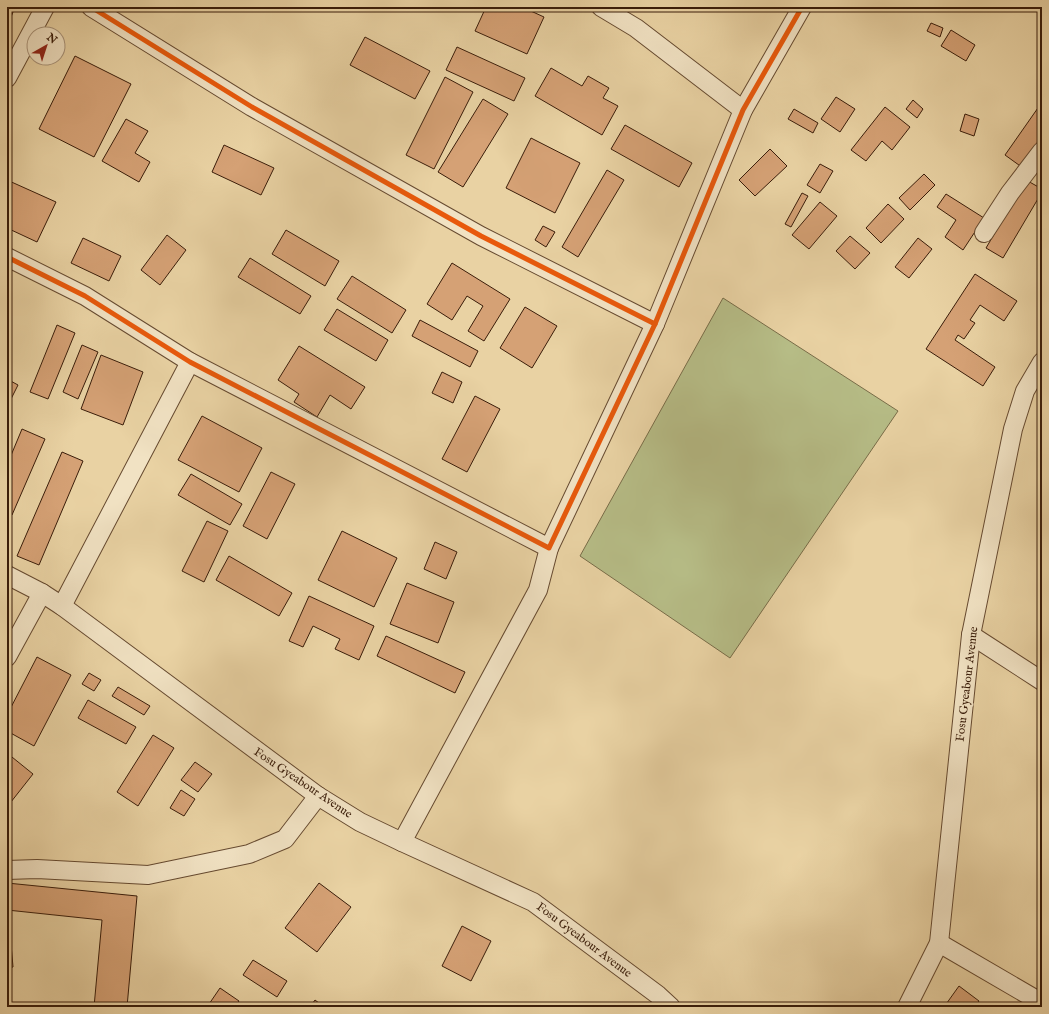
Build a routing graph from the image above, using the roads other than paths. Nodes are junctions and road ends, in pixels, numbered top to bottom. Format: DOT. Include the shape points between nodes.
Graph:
graph roads {
  1 [pos="45,7"];
  2 [pos="91,7"];
  3 [pos="601,7"];
  4 [pos="802,7"];
  5 [pos="7,78"];
  6 [pos="743,110"];
  7 [pos="1042,151"];
  8 [pos="984,233"];
  9 [pos="7,257"];
  10 [pos="655,324"];
  11 [pos="190,362"];
  12 [pos="1042,362"];
  13 [pos="549,548"];
  14 [pos="7,575"];
  15 [pos="42,593"];
  16 [pos="62,606"];
  17 [pos="971,635"];
  18 [pos="7,657"];
  19 [pos="1042,681"];
  20 [pos="318,796"];
  21 [pos="402,842"];
  22 [pos="7,870"];
  23 [pos="940,943"];
  24 [pos="1042,1003"];
  25 [pos="671,1007"];
  26 [pos="907,1007"];
  1 -- 5 [label="street"];
  2 -- 10 [label="street" via="252,107 446,216"];
  3 -- 6 [label="street" via="636,28"];
  4 -- 6 [label="street"];
  6 -- 10 [label="street"];
  7 -- 8 [label="street"];
  9 -- 11 [label="street" via="85,296"];
  10 -- 13 [label="street"];
  11 -- 13 [label="street"];
  11 -- 16 [label="street"];
  12 -- 17 [label="street, Fosu Gyeabour Avenue" via="1025,391 1013,430"];
  13 -- 21 [label="street" via="538,590"];
  14 -- 15 [label="street, Fosu Gyeabour Avenue"];
  15 -- 16 [label="street, Fosu Gyeabour Avenue"];
  15 -- 18 [label="street"];
  16 -- 20 [label="street, Fosu Gyeabour Avenue"];
  17 -- 19 [label="street"];
  17 -- 23 [label="street, Fosu Gyeabour Avenue"];
  20 -- 21 [label="street, Fosu Gyeabour Avenue" via="360,822"];
  20 -- 22 [label="street" via="285,839 249,854 148,875 37,869"];
  21 -- 25 [label="street, Fosu Gyeabour Avenue" via="533,902 658,994"];
  23 -- 24 [label="street"];
  23 -- 26 [label="street, Fosu Gyeabour Avenue"];
}
